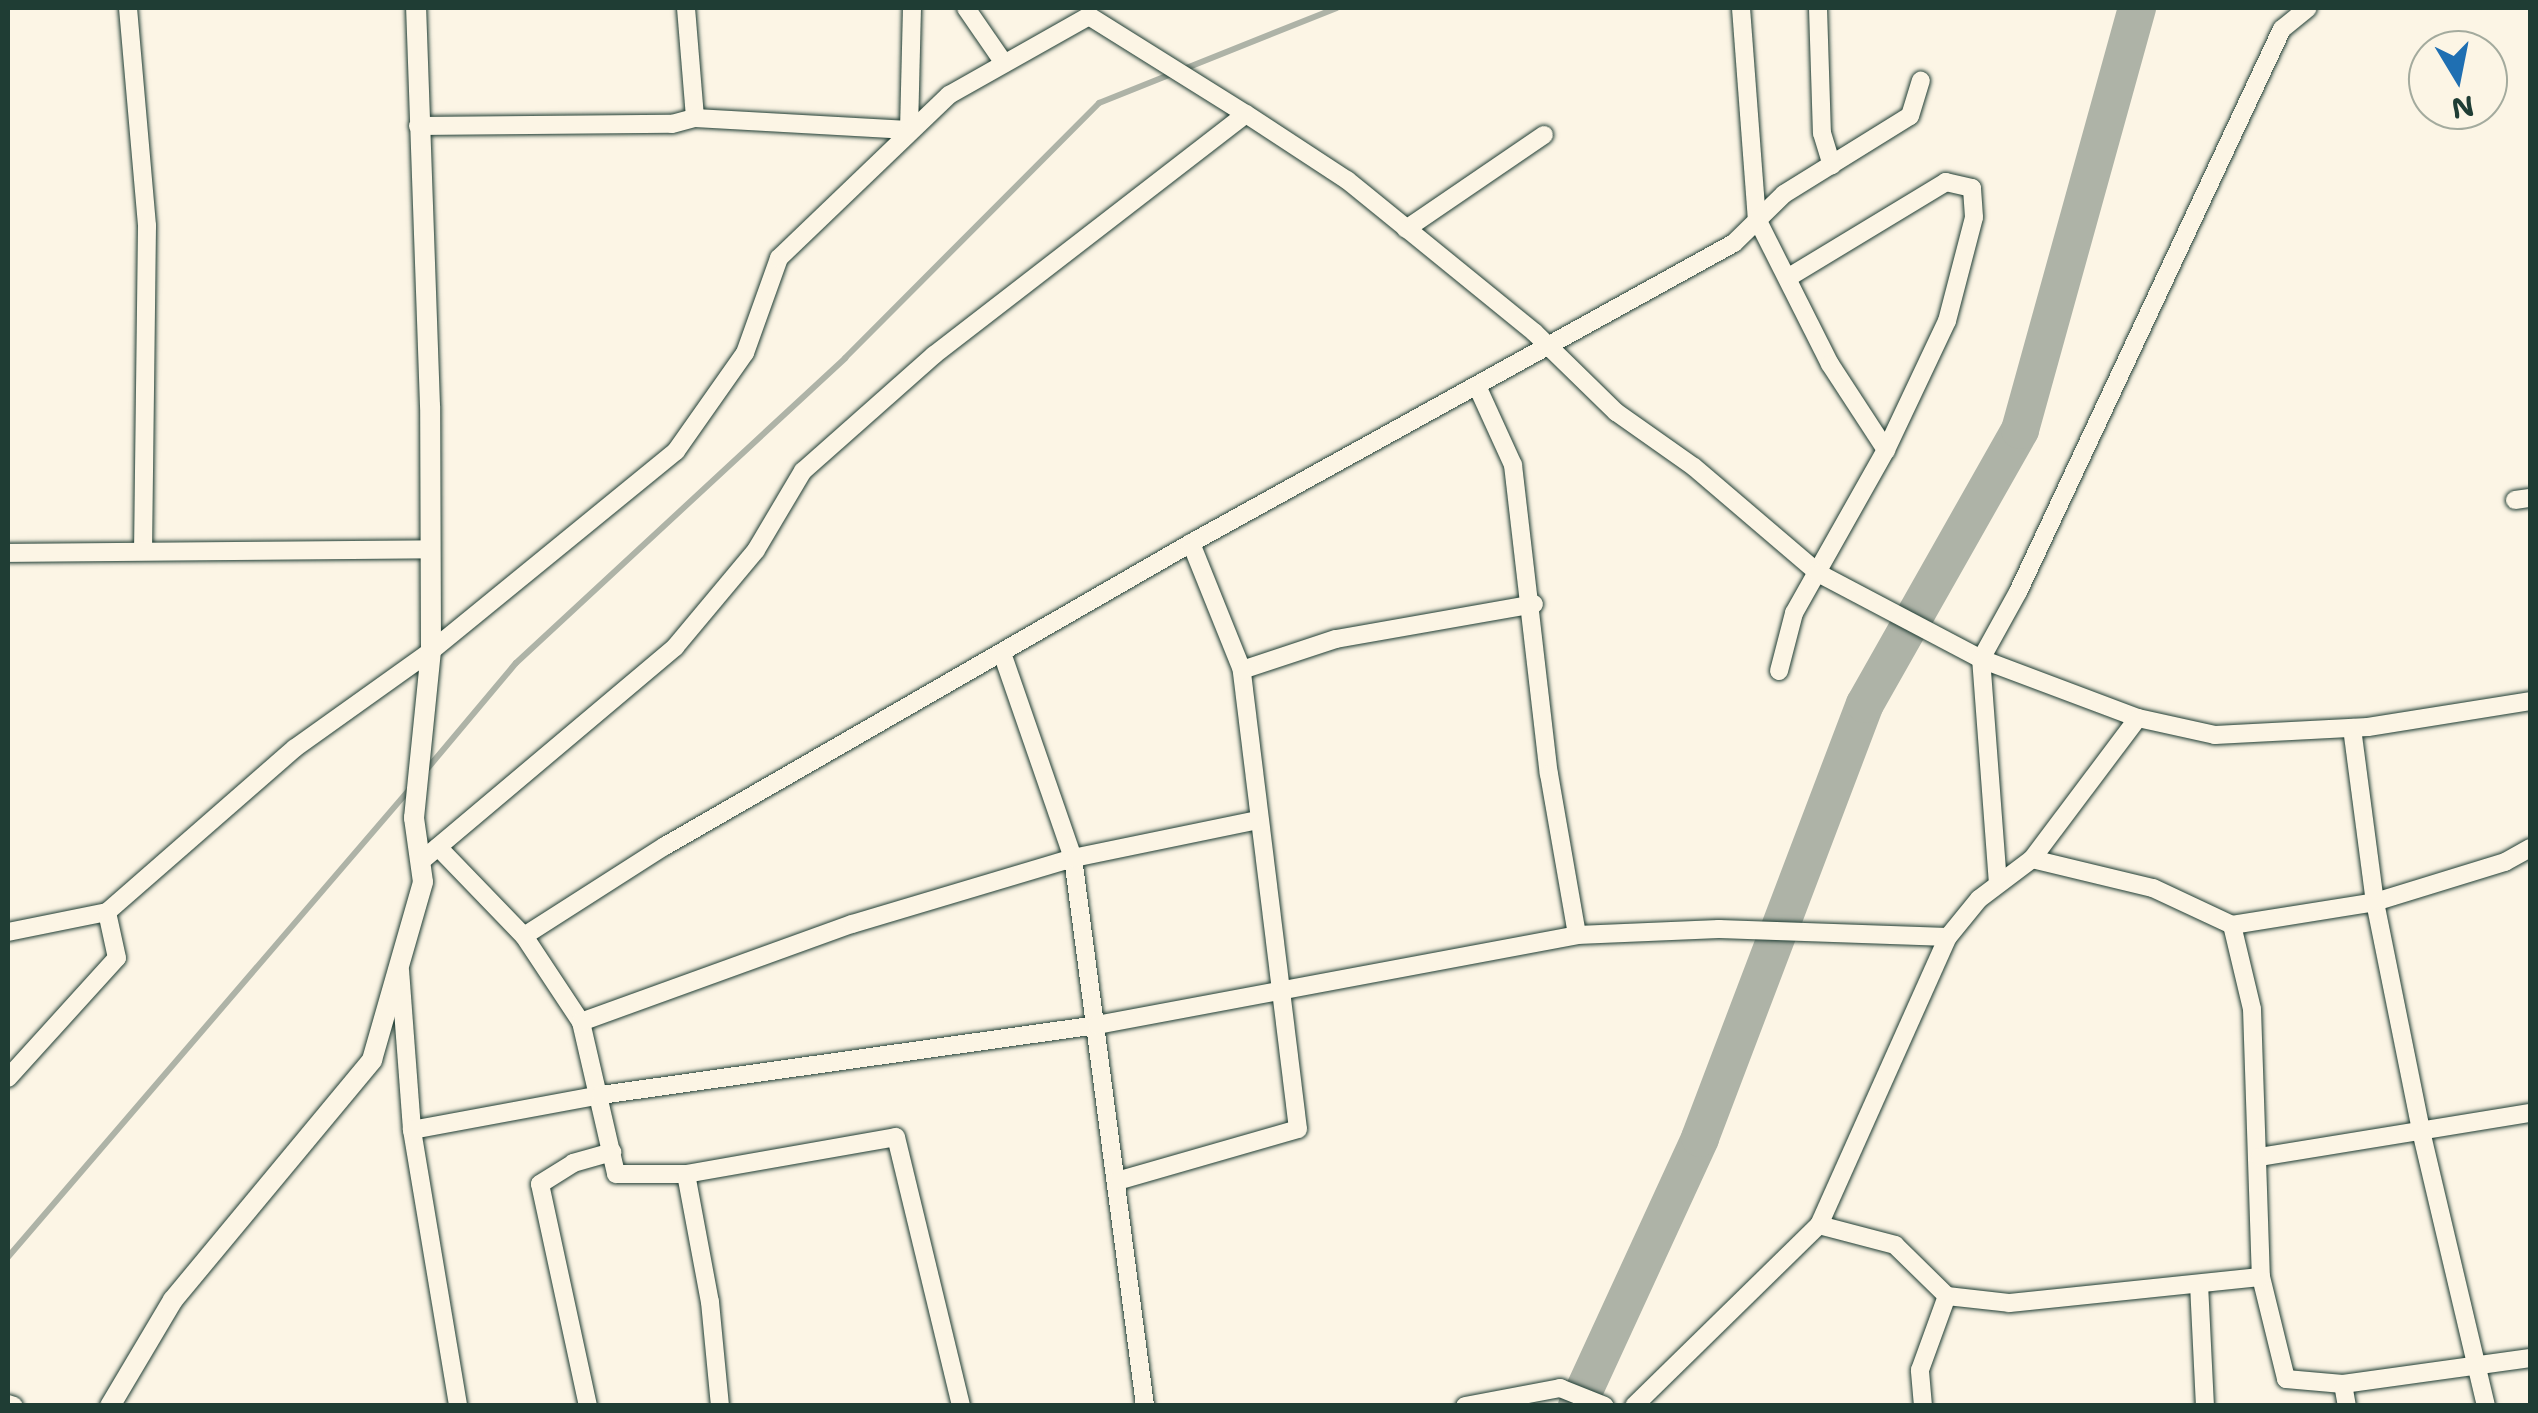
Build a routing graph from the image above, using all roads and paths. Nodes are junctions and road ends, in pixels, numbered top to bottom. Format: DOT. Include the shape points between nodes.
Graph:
graph roads {
  1 [pos="128,8"];
  2 [pos="416,8"];
  3 [pos="686,8"];
  4 [pos="912,8"];
  5 [pos="966,8"];
  6 [pos="1741,8"];
  7 [pos="1818,8"];
  8 [pos="2308,8"];
  9 [pos="1092,10"];
  10 [pos="1004,63"];
  11 [pos="1921,81"];
  12 [pos="1246,114"];
  13 [pos="695,118"];
  14 [pos="418,126"];
  15 [pos="909,130"];
  16 [pos="1544,135"];
  17 [pos="1832,166"];
  18 [pos="1757,219"];
  19 [pos="1406,230"];
  20 [pos="1790,277"];
  21 [pos="1550,348"];
  22 [pos="1477,386"];
  23 [pos="1886,450"];
  24 [pos="1191,543"];
  25 [pos="144,549"];
  26 [pos="431,549"];
  27 [pos="8,553"];
  28 [pos="1818,573"];
  29 [pos="1534,604"];
  30 [pos="431,650"];
  31 [pos="1002,653"];
  32 [pos="1980,659"];
  33 [pos="1242,670"];
  34 [pos="1779,672"];
  35 [pos="2530,701"];
  36 [pos="2138,718"];
  37 [pos="2352,728"];
  38 [pos="1258,820"];
  39 [pos="438,847"];
  40 [pos="2530,848"];
  41 [pos="1073,858"];
  42 [pos="2032,859"];
  43 [pos="420,862"];
  44 [pos="1998,884"];
  45 [pos="2376,902"];
  46 [pos="107,912"];
  47 [pos="2232,925"];
  48 [pos="8,932"];
  49 [pos="524,936"];
  50 [pos="1577,936"];
  51 [pos="1948,937"];
  52 [pos="398,956"];
  53 [pos="1284,990"];
  54 [pos="581,1022"];
  55 [pos="1098,1025"];
  56 [pos="8,1078"];
  57 [pos="601,1095"];
  58 [pos="2530,1113"];
  59 [pos="412,1130"];
  60 [pos="2420,1131"];
  61 [pos="612,1152"];
  62 [pos="2260,1157"];
  63 [pos="686,1174"];
  64 [pos="1118,1181"];
  65 [pos="1819,1226"];
  66 [pos="2261,1276"];
  67 [pos="2199,1284"];
  68 [pos="1947,1296"];
  69 [pos="2530,1358"];
  70 [pos="2474,1368"];
  71 [pos="2344,1384"];
  72 [pos="110,1406"];
  73 [pos="458,1406"];
  74 [pos="588,1406"];
  75 [pos="720,1406"];
  76 [pos="961,1406"];
  77 [pos="1145,1406"];
  78 [pos="1465,1406"];
  79 [pos="1605,1406"];
  80 [pos="1634,1406"];
  81 [pos="1924,1406"];
  82 [pos="2205,1406"];
  83 [pos="2346,1406"];
  84 [pos="2486,1406"];
  1 -- 25 [label="street" via="147,226"];
  2 -- 14 [label="street"];
  3 -- 13 [label="street"];
  4 -- 15 [label="street"];
  5 -- 10 [label="street"];
  6 -- 18 [label="street"];
  7 -- 17 [label="street" via="1822,133"];
  8 -- 32 [label="street" via="2282,29 2018,592"];
  9 -- 10 [label="street"];
  9 -- 12 [label="street"];
  10 -- 15 [label="street" via="949,95"];
  11 -- 17 [label="street" via="1910,116"];
  12 -- 19 [label="street" via="1347,180"];
  12 -- 39 [label="street" via="948,344 802,470 756,550 675,647"];
  13 -- 14 [label="street" via="672,124"];
  13 -- 15 [label="street"];
  14 -- 26 [label="street"];
  15 -- 30 [label="street" via="779,258 746,353 676,451"];
  16 -- 19 [label="street"];
  17 -- 18 [label="street"];
  18 -- 20 [label="street"];
  18 -- 21 [label="street" via="1734,243"];
  19 -- 21 [label="street"];
  20 -- 23 [label="street" via="1830,364"];
  20 -- 23 [label="street" via="1946,182 1972,188 1974,217 1946,322"];
  21 -- 22 [label="street"];
  21 -- 28 [label="street" via="1616,412"];
  22 -- 24 [label="street"];
  22 -- 29 [label="street" via="1513,465"];
  23 -- 28 [label="street"];
  24 -- 31 [label="street"];
  24 -- 33 [label="street"];
  25 -- 26 [label="street"];
  25 -- 27 [label="street"];
  26 -- 30 [label="street"];
  28 -- 32 [label="street"];
  28 -- 34 [label="street" via="1794,613"];
  29 -- 33 [label="street" via="1336,639"];
  29 -- 50 [label="street" via="1549,774"];
  30 -- 43 [label="street" via="414,818"];
  30 -- 46 [label="street" via="296,748"];
  31 -- 41 [label="street"];
  31 -- 49 [label="street" via="665,846"];
  32 -- 36 [label="street"];
  32 -- 44 [label="street"];
  33 -- 38 [label="street"];
  35 -- 37 [label="street"];
  36 -- 37 [label="street" via="2214,735"];
  36 -- 42 [label="street"];
  37 -- 45 [label="street"];
  38 -- 41 [label="street"];
  38 -- 53 [label="street"];
  39 -- 43 [label="street"];
  39 -- 49 [label="street"];
  40 -- 45 [label="street"];
  41 -- 54 [label="street" via="852,924"];
  41 -- 55 [label="street"];
  42 -- 44 [label="street"];
  42 -- 47 [label="street" via="2152,888"];
  43 -- 52 [label="street" via="423,882"];
  44 -- 51 [label="street"];
  45 -- 47 [label="street"];
  45 -- 60 [label="street"];
  46 -- 48 [label="street"];
  46 -- 56 [label="street" via="117,958"];
  47 -- 62 [label="street" via="2252,1008"];
  49 -- 54 [label="street"];
  50 -- 51 [label="street" via="1718,928"];
  50 -- 53 [label="street"];
  51 -- 65 [label="street"];
  52 -- 59 [label="street"];
  52 -- 72 [label="street" via="372,1060 172,1300"];
  53 -- 55 [label="street"];
  53 -- 64 [label="street" via="1298,1130"];
  54 -- 57 [label="street"];
  55 -- 57 [label="street"];
  55 -- 64 [label="street"];
  57 -- 59 [label="street"];
  57 -- 61 [label="street"];
  58 -- 60 [label="street"];
  59 -- 73 [label="street"];
  60 -- 62 [label="street"];
  60 -- 70 [label="street"];
  61 -- 63 [label="street" via="616,1174"];
  61 -- 74 [label="street" via="573,1163 540,1184"];
  62 -- 66 [label="street"];
  63 -- 75 [label="street" via="710,1302"];
  63 -- 76 [label="street" via="896,1137"];
  64 -- 77 [label="street"];
  65 -- 68 [label="street" via="1895,1245"];
  65 -- 80 [label="street"];
  66 -- 67 [label="street"];
  66 -- 71 [label="street" via="2286,1379"];
  67 -- 68 [label="street" via="2061,1301"];
  67 -- 82 [label="street"];
  68 -- 81 [label="street" via="1920,1370"];
  69 -- 70 [label="street"];
  70 -- 71 [label="street"];
  70 -- 84 [label="street"];
  71 -- 83 [label="street"];
  78 -- 79 [label="street" via="1560,1388"];
}
